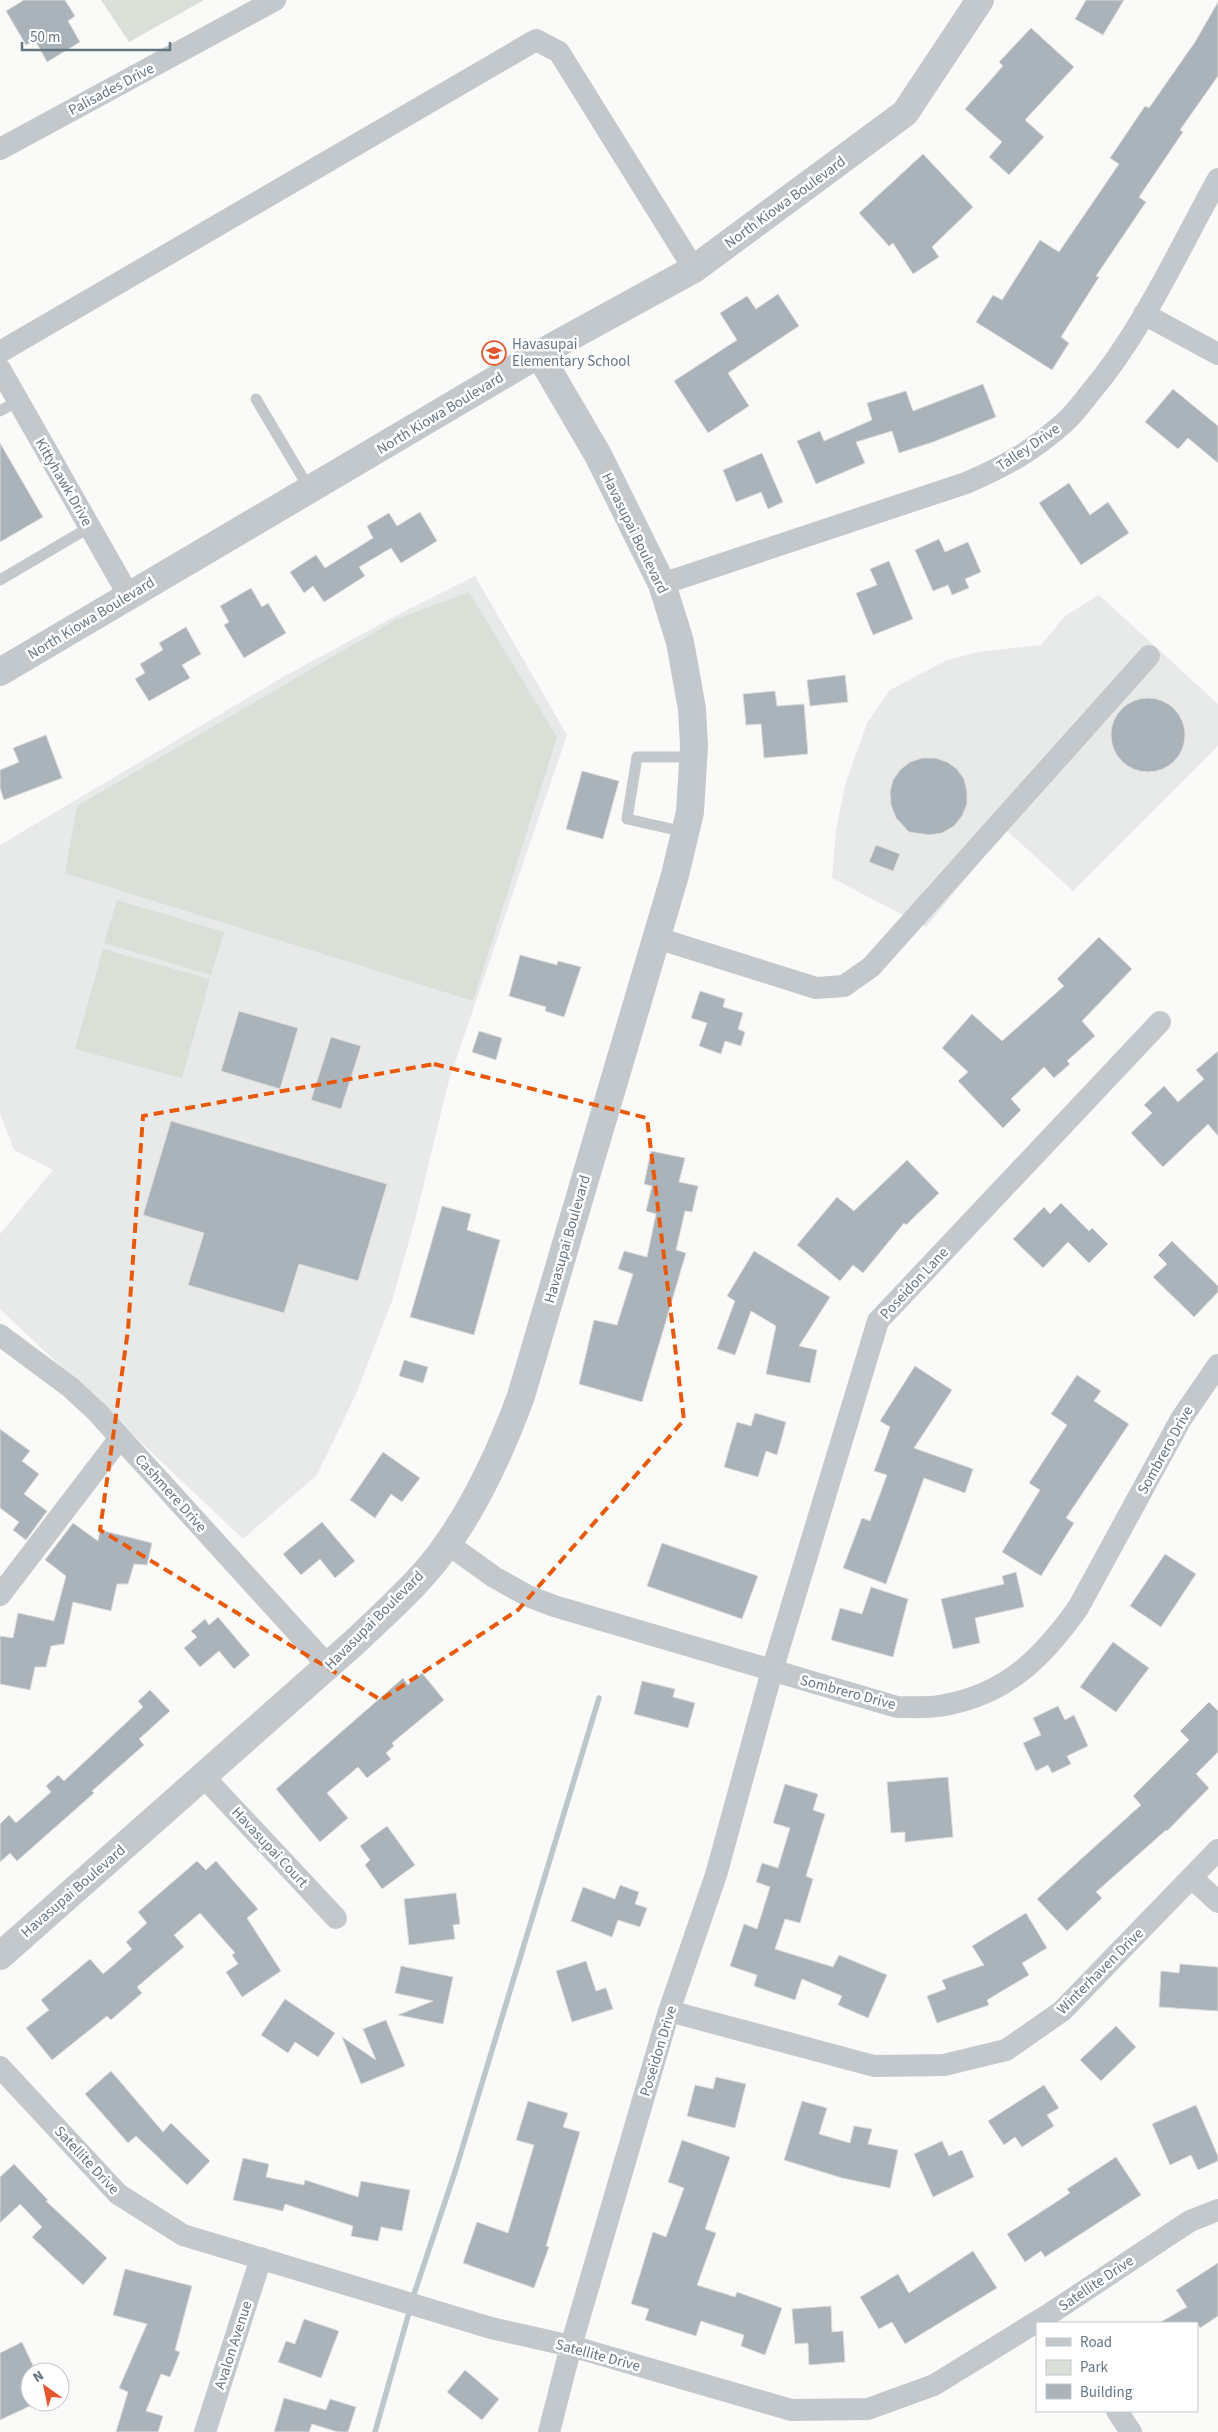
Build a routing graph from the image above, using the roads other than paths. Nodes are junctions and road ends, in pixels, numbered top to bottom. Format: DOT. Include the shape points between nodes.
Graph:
graph roads {
  1 [pos="275,0"];
  2 [pos="980,0"];
  3 [pos="0,149"];
  4 [pos="1218,179"];
  5 [pos="694,269"];
  6 [pos="1144,314"];
  7 [pos="0,352"];
  8 [pos="539,354"];
  9 [pos="1218,354"];
  10 [pos="0,369"];
  11 [pos="256,399"];
  12 [pos="9,406"];
  13 [pos="310,490"];
  14 [pos="90,527"];
  15 [pos="0,580"];
  16 [pos="662,584"];
  17 [pos="129,596"];
  18 [pos="1149,656"];
  19 [pos="0,672"];
  20 [pos="693,757"];
  21 [pos="686,832"];
  22 [pos="656,938"];
  23 [pos="1160,1022"];
  24 [pos="0,1335"];
  25 [pos="1218,1365"];
  26 [pos="120,1438"];
  27 [pos="448,1544"];
  28 [pos="0,1595"];
  29 [pos="328,1666"];
  30 [pos="772,1671"];
  31 [pos="204,1776"];
  32 [pos="1218,1850"];
  33 [pos="1192,1878"];
  34 [pos="1218,1902"];
  35 [pos="336,1918"];
  36 [pos="0,1956"];
  37 [pos="669,2011"];
  38 [pos="0,2066"];
  39 [pos="1218,2210"];
  40 [pos="261,2258"];
  41 [pos="1054,2318"];
  42 [pos="1036,2328"];
  43 [pos="571,2346"];
  44 [pos="1118,2412"];
  45 [pos="205,2432"];
  46 [pos="549,2432"];
  47 [pos="1131,2432"];
  1 -- 3 [label="street, Palisades Drive"];
  2 -- 5 [label="street, North Kiowa Boulevard" via="905,113"];
  4 -- 6 [label="street, Talley Drive"];
  5 -- 7 [label="street" via="559,52 536,40"];
  5 -- 8 [label="street, North Kiowa Boulevard"];
  6 -- 9 [label="street"];
  6 -- 16 [label="street, Talley Drive" via="1098,383 1067,420 1009,464 966,484"];
  8 -- 13 [label="street, North Kiowa Boulevard"];
  8 -- 16 [label="street, Havasupai Boulevard" via="598,456"];
  10 -- 12 [label="street, Kittyhawk Drive"];
  11 -- 13 [label="lane"];
  12 -- 14 [label="street, Kittyhawk Drive"];
  13 -- 17 [label="street, North Kiowa Boulevard"];
  14 -- 15 [label="lane"];
  14 -- 17 [label="street, Kittyhawk Drive"];
  16 -- 20 [label="street, Havasupai Boulevard" via="685,662 692,709"];
  17 -- 19 [label="street, North Kiowa Boulevard"];
  18 -- 22 [label="street" via="871,967 844,986 816,988"];
  20 -- 21 [label="street, Havasupai Boulevard"];
  20 -- 21 [label="lane" via="637,757 627,819"];
  21 -- 22 [label="street, Havasupai Boulevard"];
  22 -- 27 [label="street, Havasupai Boulevard" via="521,1396 494,1462"];
  23 -- 30 [label="street, Poseidon Lane" via="878,1321"];
  24 -- 26 [label="street, Cashmere Drive" via="70,1387"];
  25 -- 30 [label="street, Sombrero Drive" via="1182,1419 1078,1608 1060,1634 1008,1682 987,1694 937,1707 897,1707"];
  26 -- 28 [label="street"];
  26 -- 29 [label="street, Cashmere Drive"];
  27 -- 29 [label="street, Havasupai Boulevard" via="398,1601"];
  27 -- 30 [label="street, Sombrero Drive" via="494,1577 528,1596"];
  29 -- 31 [label="street, Havasupai Boulevard"];
  30 -- 37 [label="street, Poseidon Drive" via="716,1875"];
  31 -- 35 [label="street, Havasupai Court"];
  31 -- 36 [label="street, Havasupai Boulevard"];
  32 -- 33 [label="street, Winterhaven Drive"];
  33 -- 34 [label="street"];
  33 -- 37 [label="street, Winterhaven Drive" via="1062,2011 1006,2050 944,2065 874,2066"];
  37 -- 43 [label="street, Poseidon Drive"];
  38 -- 40 [label="street, Satellite Drive" via="118,2194 183,2235"];
  39 -- 41 [label="street, Satellite Drive" via="1190,2222"];
  40 -- 43 [label="street, Satellite Drive" via="491,2328"];
  40 -- 45 [label="street, Avalon Avenue"];
  42 -- 43 [label="street, Satellite Drive" via="934,2385 868,2409 791,2410"];
  43 -- 46 [label="street, Poseidon Drive"];
  44 -- 47 [label="street"];
}
